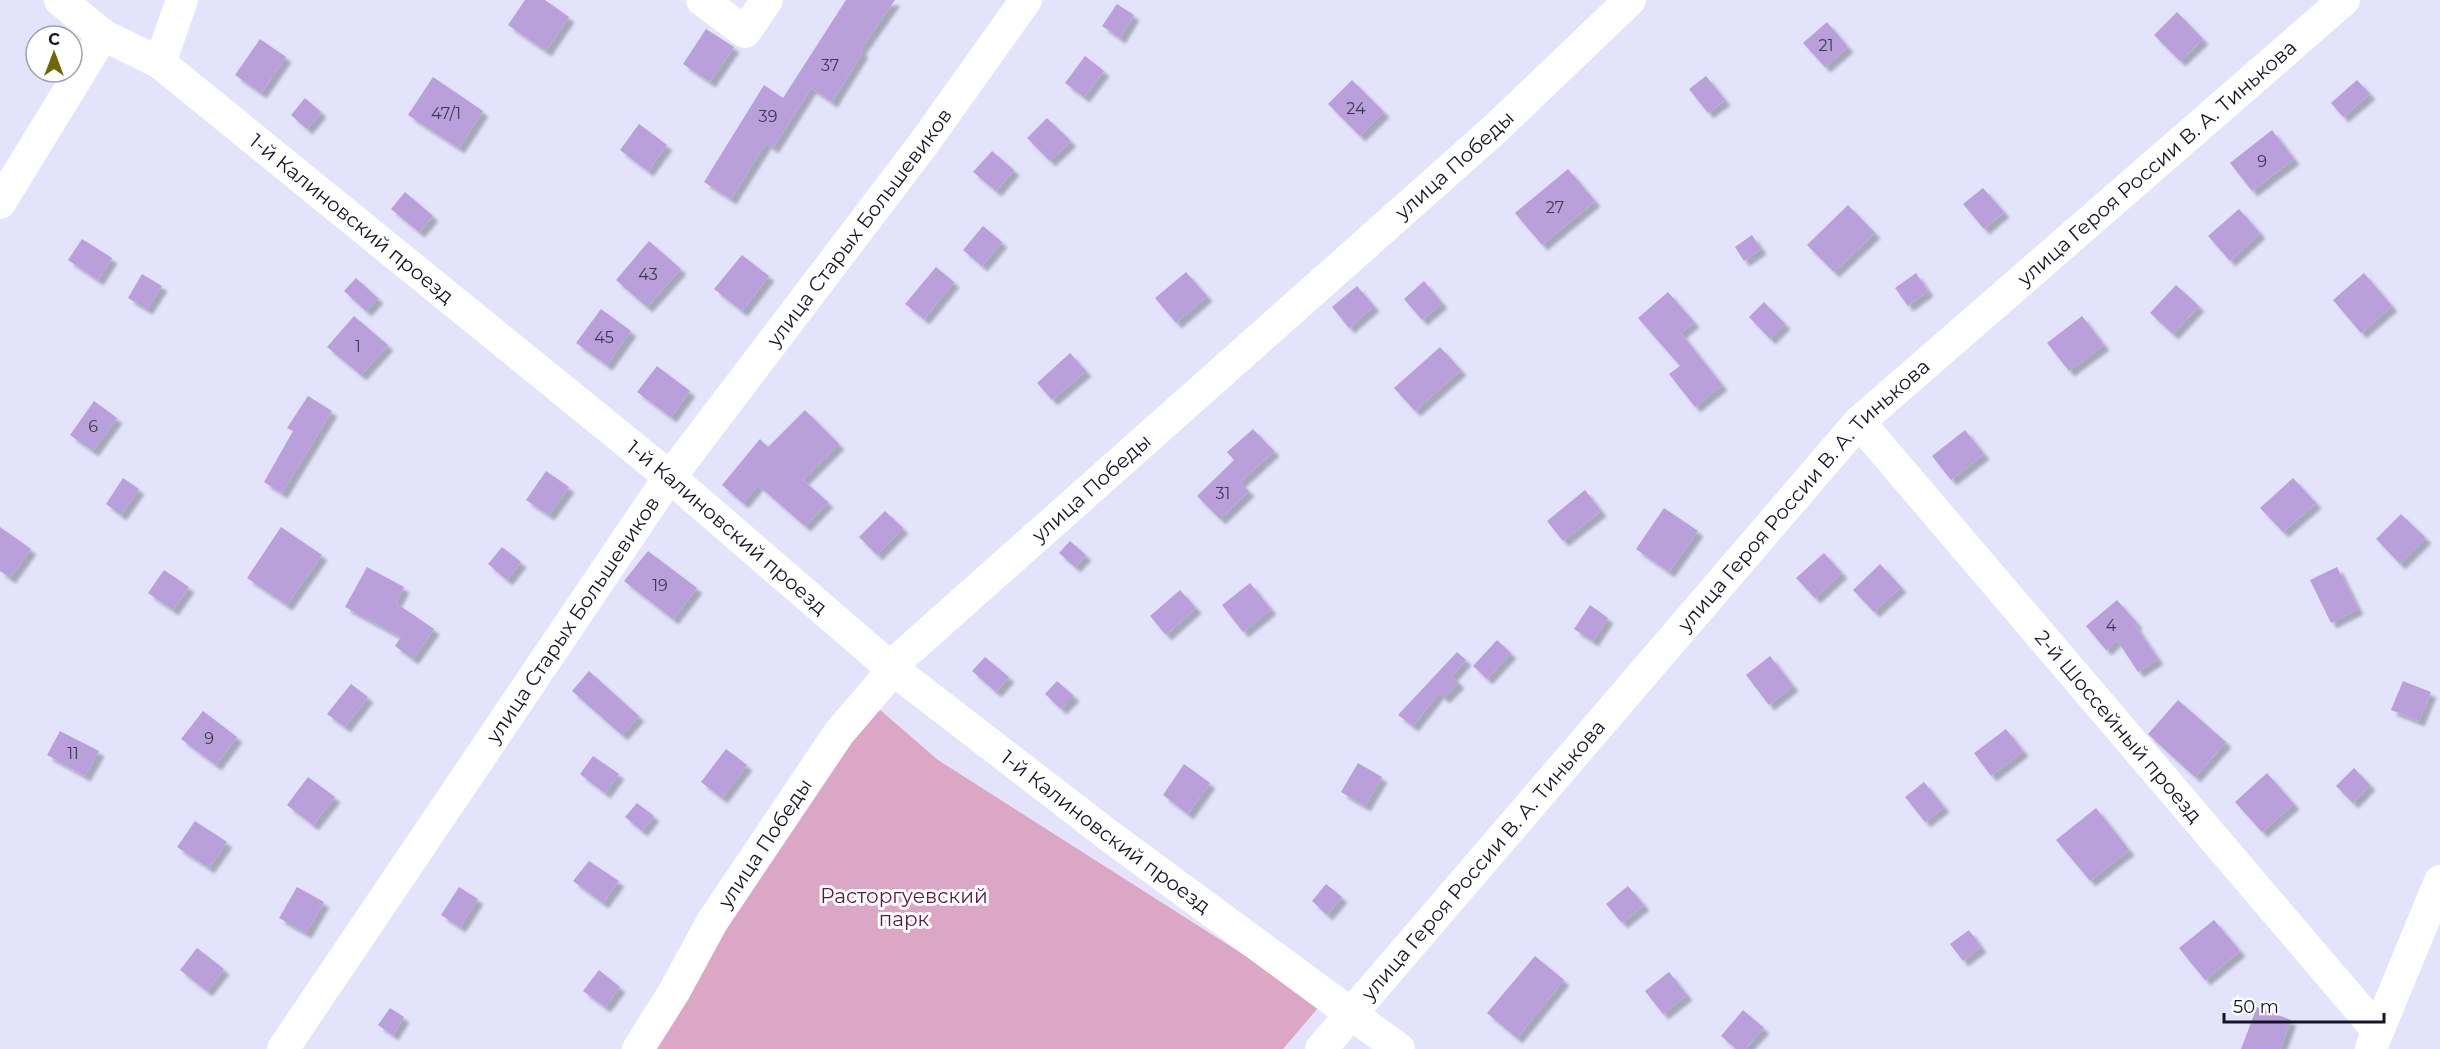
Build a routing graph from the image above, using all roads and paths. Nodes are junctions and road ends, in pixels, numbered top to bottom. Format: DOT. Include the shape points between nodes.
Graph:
graph roads {
  1 [pos="60,0"];
  2 [pos="182,0"];
  3 [pos="702,0"];
  4 [pos="767,0"];
  5 [pos="1026,0"];
  6 [pos="1630,0"];
  7 [pos="2344,0"];
  8 [pos="103,35"];
  9 [pos="160,63"];
  10 [pos="0,203"];
  11 [pos="1859,422"];
  12 [pos="671,478"];
  13 [pos="890,667"];
  14 [pos="2440,881"];
  15 [pos="1351,1013"];
  16 [pos="2375,1040"];
  17 [pos="283,1049"];
  18 [pos="638,1049"];
  19 [pos="1321,1049"];
  20 [pos="1399,1049"];
  1 -- 8 [label="street, 1-й Калиновский проезд"];
  2 -- 9 [label="street"];
  3 -- 4 [label="street" via="745,32"];
  5 -- 12 [label="street, улица Старых Большевиков" via="924,143"];
  6 -- 13 [label="street, улица Победы" via="1494,130"];
  7 -- 11 [label="street, улица Героя России В. А. Тинькова"];
  8 -- 9 [label="street, 1-й Калиновский проезд"];
  8 -- 10 [label="street"];
  9 -- 12 [label="street, 1-й Калиновский проезд"];
  11 -- 15 [label="street, улица Героя России В. А. Тинькова"];
  11 -- 16 [label="street, 2-й Шоссейный проезд"];
  12 -- 13 [label="street, 1-й Калиновский проезд"];
  12 -- 17 [label="street, улица Старых Большевиков"];
  13 -- 15 [label="street, 1-й Калиновский проезд" via="1108,835"];
  13 -- 18 [label="street, улица Победы" via="881,684 839,733 711,922"];
  14 -- 16 [label="street"];
  15 -- 19 [label="street, улица Героя России В. А. Тинькова"];
  15 -- 20 [label="street, 1-й Калиновский проезд"];
}
